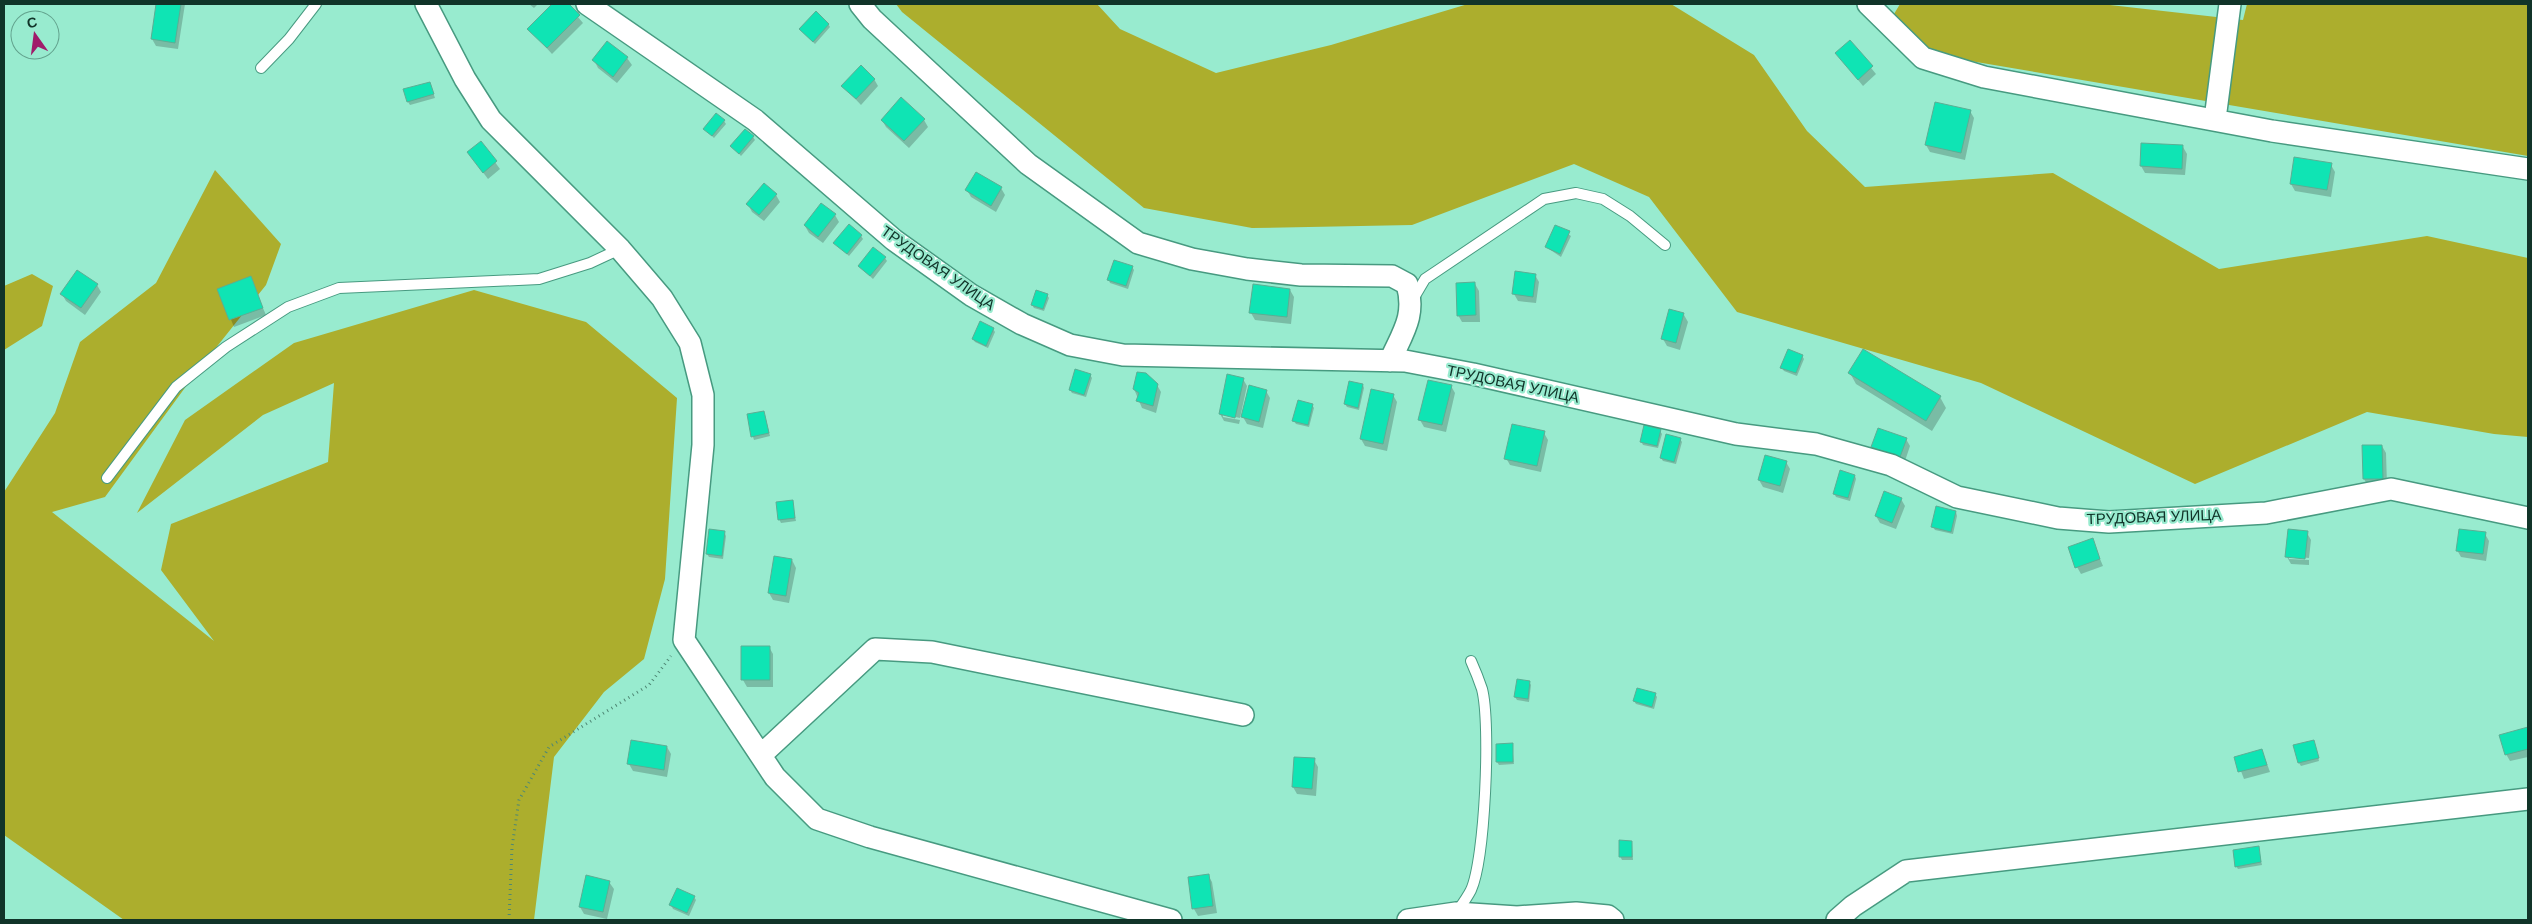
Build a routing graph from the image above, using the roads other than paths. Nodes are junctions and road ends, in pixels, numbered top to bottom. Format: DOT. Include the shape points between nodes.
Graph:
graph roads {
  1 [pos="316,4"];
  2 [pos="426,4"];
  3 [pos="587,4"];
  4 [pos="860,4"];
  5 [pos="1868,4"];
  6 [pos="2230,4"];
  7 [pos="261,68"];
  8 [pos="2215,119"];
  9 [pos="2528,169"];
  10 [pos="1666,244"];
  11 [pos="620,249"];
  12 [pos="1412,302"];
  13 [pos="1390,361"];
  14 [pos="107,478"];
  15 [pos="2528,518"];
  16 [pos="1471,661"];
  17 [pos="1243,715"];
  18 [pos="761,755"];
  19 [pos="2528,799"];
  20 [pos="1456,913"];
  21 [pos="1171,920"];
  22 [pos="1408,920"];
  23 [pos="1613,920"];
  24 [pos="1838,920"];
  1 -- 7 [label="lane"];
  2 -- 11 [label="street" via="465,79 491,120"];
  3 -- 13 [label="street, ТРУДОВАЯ УЛИЦА" via="754,120 894,240 971,295 1022,324 1070,345 1122,356"];
  4 -- 12 [label="street" via="872,20 1028,164 1138,243 1192,259 1247,269 1301,275 1392,276 1407,284"];
  5 -- 8 [label="street" via="1923,58 1984,77"];
  6 -- 8 [label="street"];
  8 -- 9 [label="street" via="2272,131"];
  10 -- 12 [label="lane" via="1603,199 1576,192 1544,199 1425,279"];
  11 -- 14 [label="lane" via="590,263 539,279 339,288 288,307 226,347 176,387"];
  11 -- 18 [label="street" via="662,298 690,343 703,395 703,445 684,640"];
  12 -- 13 [label="street" via="1408,322"];
  13 -- 15 [label="street, ТРУДОВАЯ УЛИЦА" via="1473,374 1736,434 1816,444 1891,465 1957,497 2058,518 2108,522 2266,513 2391,489"];
  16 -- 20 [label="lane" via="1482,690 1486,727 1482,810 1479,857 1471,890"];
  17 -- 18 [label="street" via="932,652 875,650"];
  18 -- 21 [label="street" via="775,776 817,819 870,837"];
  19 -- 24 [label="street" via="1906,871 1853,906"];
  20 -- 22 [label="street"];
  20 -- 23 [label="street" via="1517,916 1576,912 1608,916"];
}
